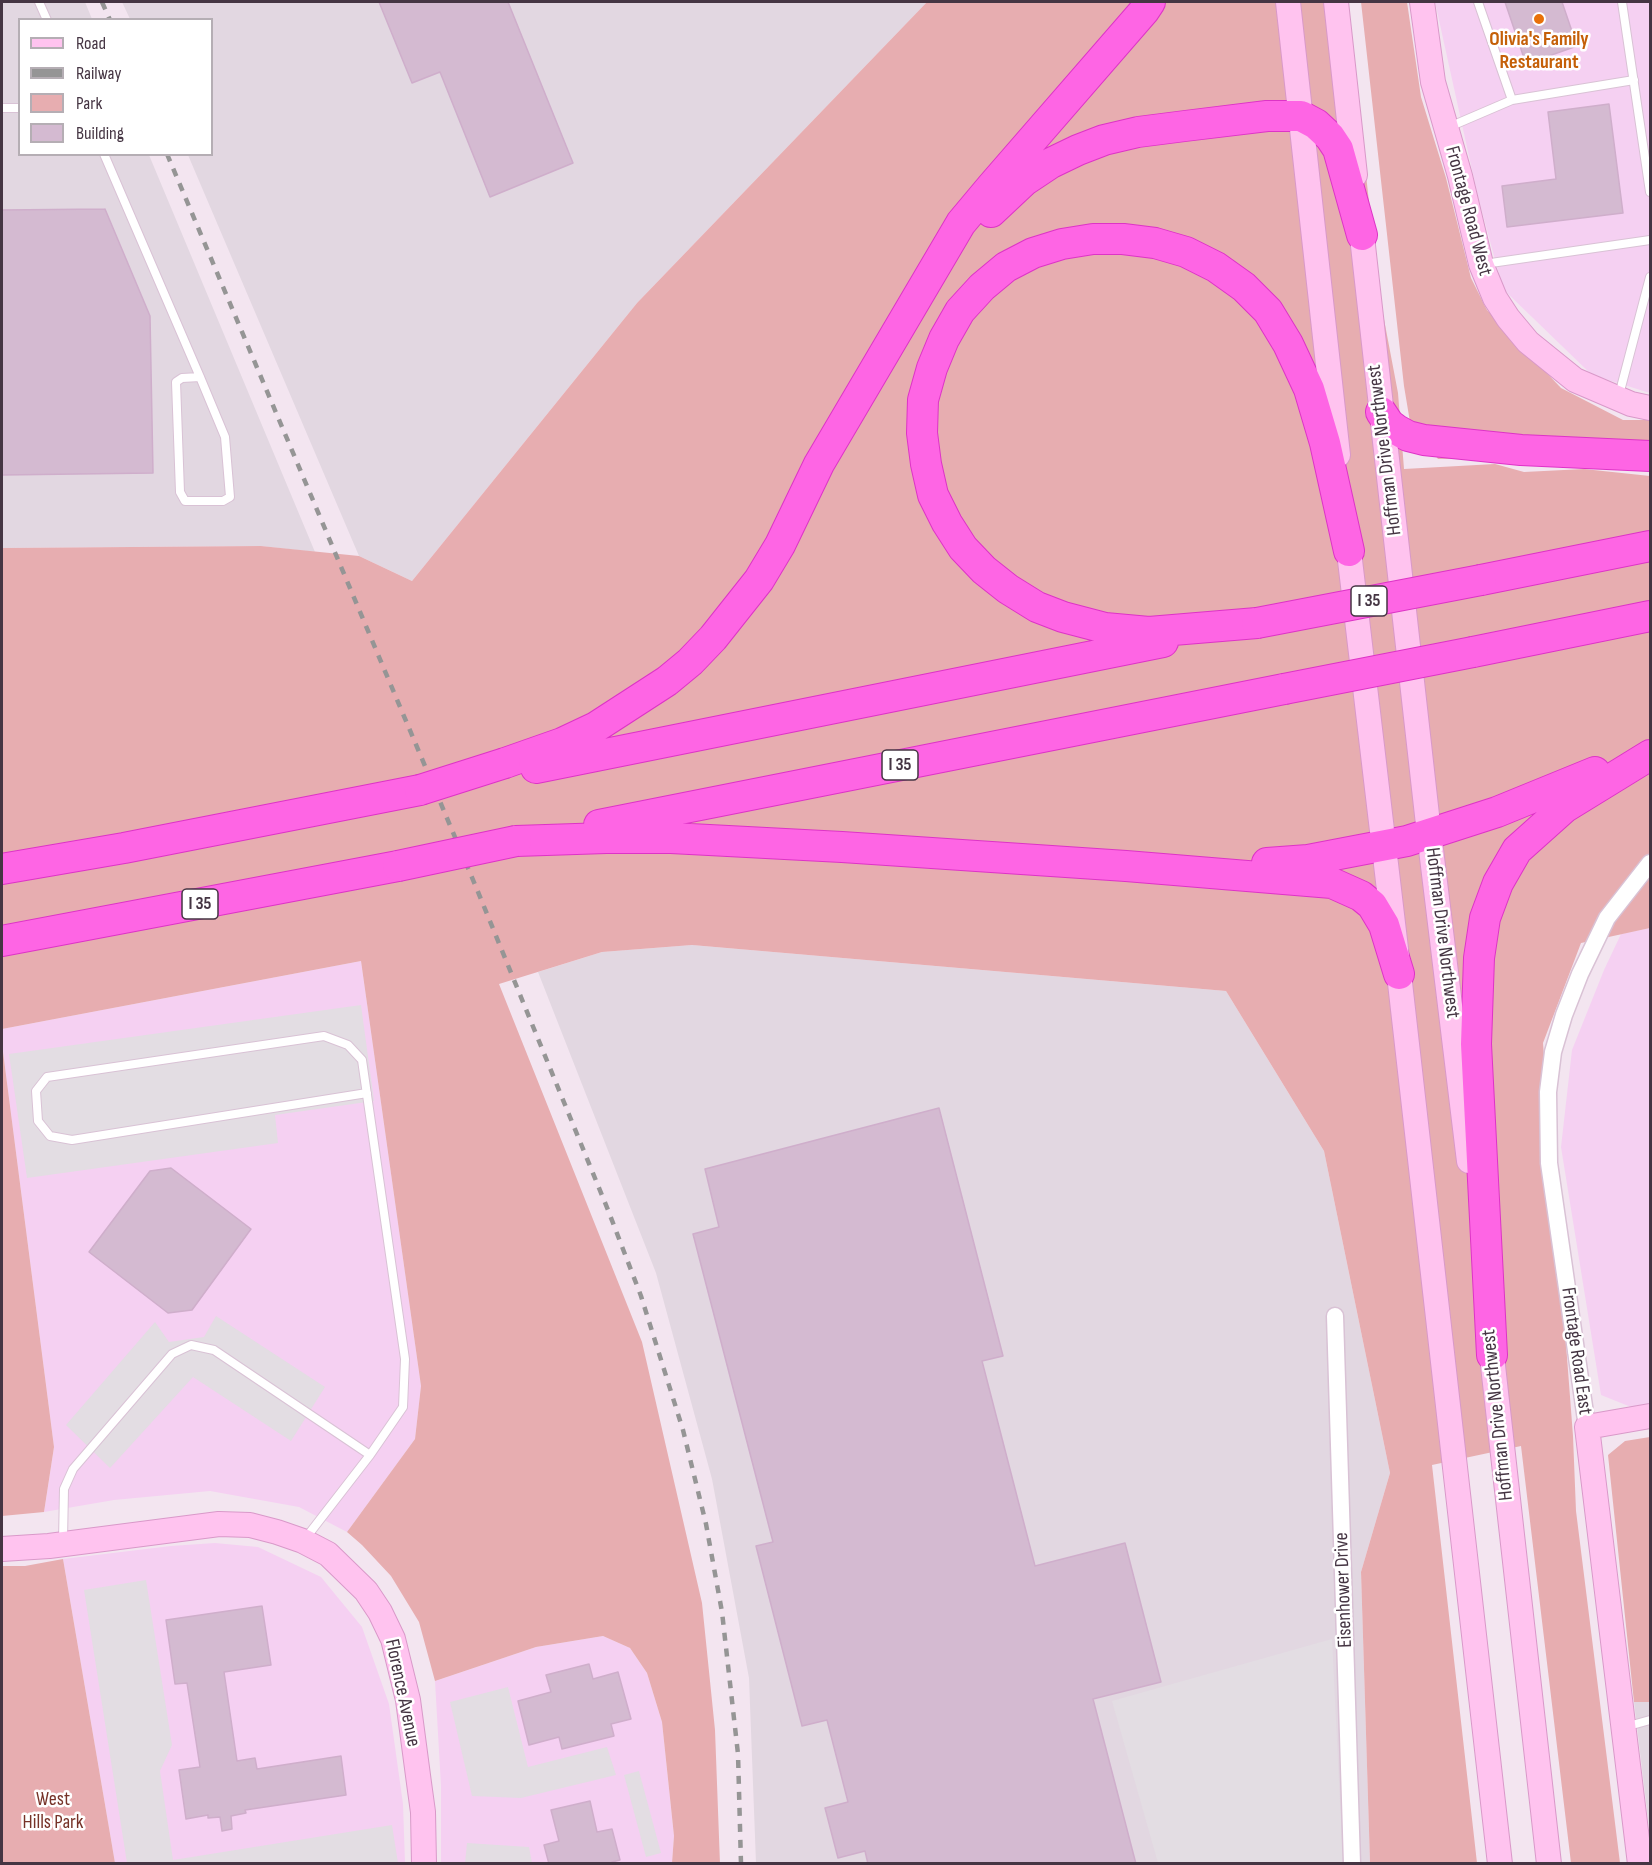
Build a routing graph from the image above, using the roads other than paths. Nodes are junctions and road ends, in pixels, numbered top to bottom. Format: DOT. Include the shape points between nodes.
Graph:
graph roads {
  1 [pos="39,2"];
  2 [pos="1150,2"];
  3 [pos="1288,2"];
  4 [pos="1336,2"];
  5 [pos="1422,2"];
  6 [pos="1478,2"];
  7 [pos="1622,2"];
  8 [pos="46,18"];
  9 [pos="1634,80"];
  10 [pos="1512,100"];
  11 [pos="2,108"];
  12 [pos="18,108"];
  13 [pos="1301,116"];
  14 [pos="1445,129"];
  15 [pos="105,156"];
  16 [pos="1650,192"];
  17 [pos="1362,235"];
  18 [pos="1650,240"];
  19 [pos="1481,264"];
  20 [pos="1650,277"];
  21 [pos="911,308"];
  22 [pos="200,377"];
  23 [pos="1618,399"];
  24 [pos="1650,408"];
  25 [pos="1381,412"];
  26 [pos="1650,456"];
  27 [pos="1650,546"];
  28 [pos="1349,551"];
  29 [pos="1650,616"];
  30 [pos="1257,623"];
  31 [pos="1650,750"];
  32 [pos="1650,755"];
  33 [pos="504,768"];
  34 [pos="1429,833"];
  35 [pos="516,841"];
  36 [pos="1383,847"];
  37 [pos="1650,863"];
  38 [pos="1126,866"];
  39 [pos="2,869"];
  40 [pos="2,941"];
  41 [pos="1399,974"];
  42 [pos="367,1092"];
  43 [pos="1335,1316"];
  44 [pos="1492,1355"];
  45 [pos="1650,1416"];
  46 [pos="1587,1427"];
  47 [pos="370,1455"];
  48 [pos="303,1541"];
  49 [pos="63,1544"];
  50 [pos="2,1549"];
  51 [pos="1650,1720"];
  52 [pos="1624,1727"];
  53 [pos="1644,1861"];
  54 [pos="424,1863"];
  55 [pos="1352,1863"];
  56 [pos="1500,1863"];
  57 [pos="1550,1863"];
  1 -- 8 [label="lane"];
  2 -- 21 [label="highway" via="961,223"];
  3 -- 13 [label="main road"];
  4 -- 17 [label="main road, Hoffman Drive Northwest"];
  5 -- 14 [label="main road, Frontage Road West" via="1433,82"];
  6 -- 10 [label="lane"];
  7 -- 9 [label="lane"];
  9 -- 10 [label="lane"];
  9 -- 16 [label="lane"];
  10 -- 14 [label="lane"];
  11 -- 12 [label="lane"];
  13 -- 17 [label="highway" via="1316,124 1338,149"];
  13 -- 21 [label="highway" via="1267,116 1138,132 1078,150 1024,181 997,205"];
  13 -- 28 [label="main road"];
  14 -- 19 [label="main road, Frontage Road West"];
  15 -- 22 [label="lane"];
  17 -- 25 [label="main road, Hoffman Drive Northwest"];
  18 -- 19 [label="lane"];
  19 -- 23 [label="main road, Frontage Road West" via="1495,298 1528,342 1575,380"];
  20 -- 23 [label="lane"];
  21 -- 33 [label="highway" via="819,464 780,545 759,580 713,638 667,681 596,727"];
  22 -- 22 [label="lane" via="225,437 230,497 223,501 185,501 180,492 176,382"];
  23 -- 24 [label="main road, Frontage Road West"];
  25 -- 26 [label="highway" via="1397,430 1424,440 1521,450"];
  25 -- 34 [label="main road, Hoffman Drive Northwest"];
  27 -- 30 [label="highway, I 35, bridge"];
  28 -- 30 [label="highway" via="1309,389 1268,311 1244,287 1186,252 1123,239 1062,244 1006,267 960,311 944,339 923,400 922,433 933,495 963,548 984,570 1037,607 1105,628 1149,632"];
  28 -- 36 [label="main road"];
  29 -- 35 [label="highway, I 35, bridge"];
  30 -- 33 [label="highway, I 35"];
  31 -- 34 [label="highway" via="1497,812"];
  32 -- 44 [label="highway" via="1564,808 1517,850 1498,883 1485,918 1479,958 1476,1044"];
  33 -- 39 [label="highway, I 35, bridge" via="420,790"];
  34 -- 36 [label="highway"];
  34 -- 44 [label="main road, Hoffman Drive Northwest"];
  35 -- 38 [label="highway" via="671,838"];
  35 -- 40 [label="highway, I 35, bridge"];
  36 -- 38 [label="highway" via="1308,860"];
  36 -- 41 [label="main road"];
  37 -- 46 [label="street, Frontage Road East" via="1607,918 1580,974 1553,1052 1548,1092 1550,1173"];
  38 -- 41 [label="highway" via="1332,883 1347,888 1372,905 1384,925"];
  41 -- 56 [label="main road"];
  42 -- 42 [label="lane" via="362,1060 348,1045 324,1036 47,1077 36,1091 38,1121 50,1136 72,1140"];
  42 -- 47 [label="lane" via="405,1359 403,1407"];
  43 -- 55 [label="street, Eisenhower Drive"];
  44 -- 57 [label="main road, Hoffman Drive Northwest"];
  45 -- 46 [label="main road"];
  46 -- 52 [label="main road, Frontage Road East"];
  47 -- 48 [label="lane"];
  47 -- 49 [label="lane" via="214,1350 191,1345 172,1354 73,1468 64,1489"];
  48 -- 49 [label="main road, Florence Avenue" via="250,1525 219,1524"];
  48 -- 54 [label="main road, Florence Avenue" via="328,1554 360,1585 393,1639 408,1700 423,1819"];
  49 -- 50 [label="main road, Florence Avenue"];
  51 -- 52 [label="lane"];
  52 -- 53 [label="main road, Frontage Road East"];
}
